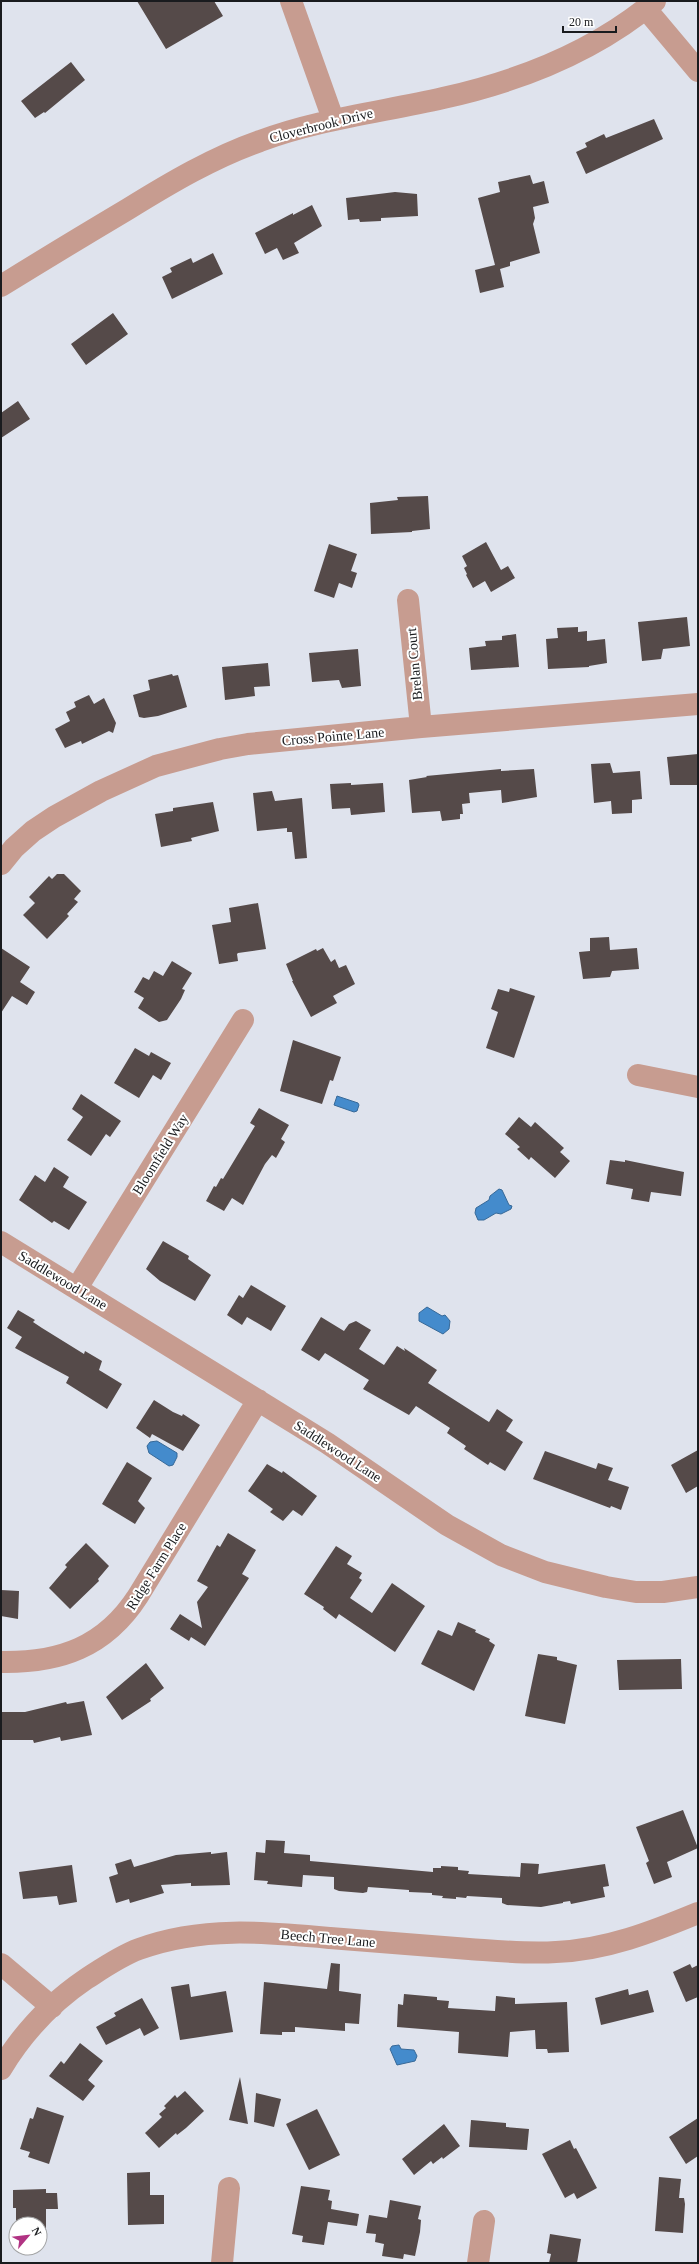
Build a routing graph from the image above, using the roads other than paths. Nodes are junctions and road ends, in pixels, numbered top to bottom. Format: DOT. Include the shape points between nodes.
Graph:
graph roads {
  1 [pos="291,1"];
  2 [pos="650,5"];
  3 [pos="698,71"];
  4 [pos="333,119"];
  5 [pos="1,286"];
  6 [pos="408,600"];
  7 [pos="698,704"];
  8 [pos="421,727"];
  9 [pos="1,864"];
  10 [pos="243,1020"];
  11 [pos="638,1075"];
  12 [pos="698,1087"];
  13 [pos="1,1242"];
  14 [pos="77,1288"];
  15 [pos="258,1400"];
  16 [pos="698,1587"];
  17 [pos="1,1662"];
  18 [pos="698,1913"];
  19 [pos="1,1964"];
  20 [pos="52,2007"];
  21 [pos="1,2069"];
  22 [pos="229,2188"];
  23 [pos="484,2221"];
  24 [pos="222,2263"];
  25 [pos="478,2263"];
  1 -- 4 [label="street"];
  2 -- 3 [label="street"];
  2 -- 4 [label="street, Cloverbrook Drive" via="591,46 528,74 444,98"];
  4 -- 5 [label="street, Cloverbrook Drive" via="260,140 200,168"];
  6 -- 8 [label="street, Brelan Court"];
  7 -- 8 [label="street, Cross Pointe Lane"];
  8 -- 9 [label="street, Cross Pointe Lane" via="235,746 156,766 54,817 23,839"];
  10 -- 14 [label="street, Bloomfield Way"];
  11 -- 12 [label="street"];
  13 -- 14 [label="street, Saddlewood Lane"];
  14 -- 15 [label="street, Saddlewood Lane"];
  15 -- 16 [label="street, Saddlewood Lane" via="368,1470 447,1525 515,1561 573,1581 626,1591 663,1592"];
  15 -- 17 [label="street, Ridge Farm Place" via="138,1596 117,1623 95,1641 67,1654 29,1662"];
  18 -- 20 [label="street, Beech Tree Lane" via="626,1940 582,1950 555,1952 504,1952 266,1932 189,1936 146,1946 121,1957 74,1988"];
  19 -- 20 [label="street"];
  20 -- 21 [label="street, Beech Tree Lane" via="26,2035"];
  22 -- 24 [label="street"];
  23 -- 25 [label="street"];
}
